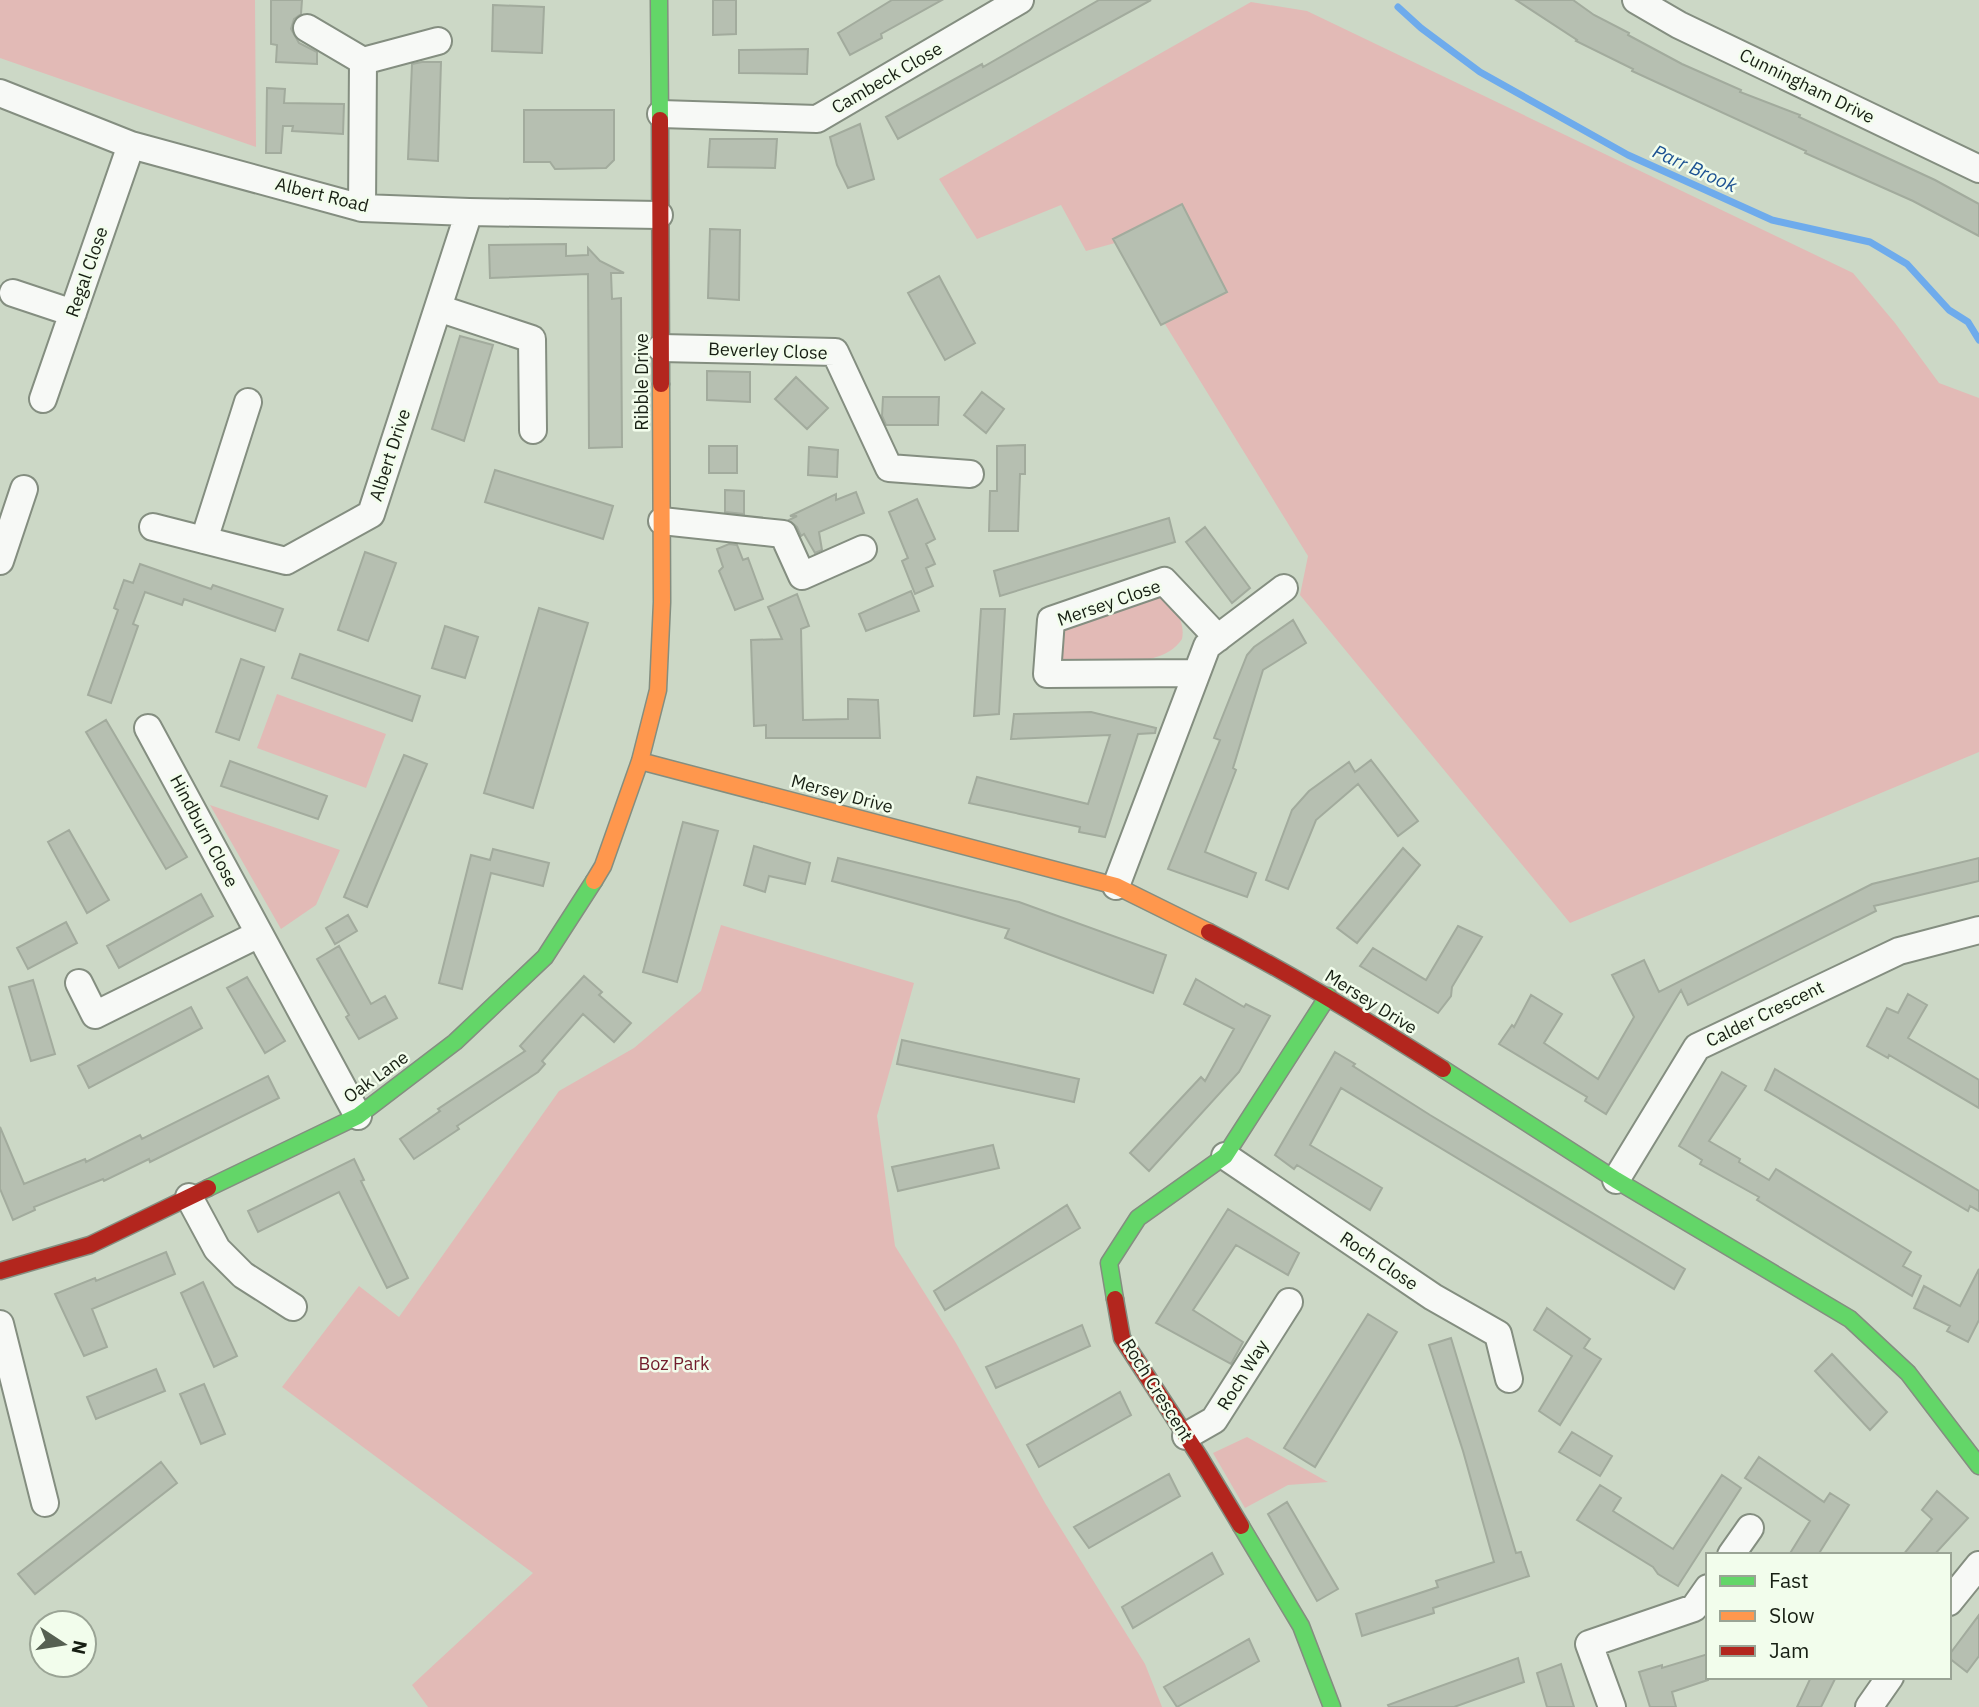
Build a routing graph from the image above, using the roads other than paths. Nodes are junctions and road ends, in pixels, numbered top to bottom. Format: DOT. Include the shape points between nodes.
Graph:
graph roads {
  1 [pos="659,0"];
  2 [pos="1020,0"];
  3 [pos="1636,0"];
  4 [pos="307,28"];
  5 [pos="438,41"];
  6 [pos="363,61"];
  7 [pos="0,93"];
  8 [pos="661,114"];
  9 [pos="131,145"];
  10 [pos="1979,169"];
  11 [pos="362,208"];
  12 [pos="469,212"];
  13 [pos="659,215"];
  14 [pos="13,293"];
  15 [pos="438,308"];
  16 [pos="73,313"];
  17 [pos="661,348"];
  18 [pos="43,399"];
  19 [pos="248,402"];
  20 [pos="533,430"];
  21 [pos="970,474"];
  22 [pos="24,489"];
  23 [pos="662,521"];
  24 [pos="153,527"];
  25 [pos="204,540"];
  26 [pos="2,547"];
  27 [pos="863,549"];
  28 [pos="1284,588"];
  29 [pos="1217,638"];
  30 [pos="1196,673"];
  31 [pos="148,728"];
  32 [pos="640,761"];
  33 [pos="1116,886"];
  34 [pos="1979,930"];
  35 [pos="259,934"];
  36 [pos="79,983"];
  37 [pos="1328,996"];
  38 [pos="358,1116"];
  39 [pos="1225,1156"];
  40 [pos="1616,1180"];
  41 [pos="189,1197"];
  42 [pos="0,1271"];
  43 [pos="1289,1302"];
  44 [pos="293,1307"];
  45 [pos="0,1324"];
  46 [pos="1509,1379"];
  47 [pos="1186,1436"];
  48 [pos="1979,1466"];
  49 [pos="45,1503"];
  50 [pos="1750,1528"];
  51 [pos="1732,1553"];
  52 [pos="1979,1565"];
  53 [pos="1706,1591"];
  54 [pos="1951,1600"];
  55 [pos="1889,1679"];
  56 [pos="1332,1707"];
  57 [pos="1612,1707"];
  58 [pos="1869,1707"];
  1 -- 8 [label="street, Ribble Drive"];
  2 -- 8 [label="street, Cambeck Close" via="817,120"];
  3 -- 10 [label="street, Cunningham Drive"];
  4 -- 6 [label="street"];
  5 -- 6 [label="street"];
  6 -- 11 [label="street"];
  7 -- 9 [label="street, Albert Road"];
  8 -- 13 [label="street, Ribble Drive"];
  9 -- 11 [label="street, Albert Road"];
  9 -- 16 [label="street, Regal Close"];
  11 -- 12 [label="street, Albert Road"];
  12 -- 13 [label="street, Albert Road"];
  12 -- 15 [label="street, Albert Drive"];
  13 -- 17 [label="street, Ribble Drive"];
  14 -- 16 [label="street"];
  15 -- 20 [label="street" via="531,340"];
  15 -- 25 [label="street, Albert Drive" via="371,514 286,562"];
  16 -- 18 [label="street, Regal Close"];
  17 -- 21 [label="street, Beverley Close" via="835,352 889,468"];
  17 -- 23 [label="street, Ribble Drive"];
  19 -- 25 [label="street"];
  22 -- 26 [label="street"];
  23 -- 27 [label="street" via="783,534 802,576"];
  23 -- 32 [label="street, Ribble Drive" via="658,690"];
  24 -- 25 [label="street, Albert Drive"];
  28 -- 29 [label="street"];
  29 -- 30 [label="street" via="1207,646"];
  29 -- 30 [label="street, Mersey Close" via="1164,581 1051,620 1047,674"];
  30 -- 33 [label="street"];
  31 -- 35 [label="street, Hindburn Close"];
  32 -- 33 [label="street, Mersey Drive"];
  32 -- 38 [label="street, Oak Lane" via="603,866 545,957 455,1042"];
  33 -- 37 [label="street, Mersey Drive"];
  34 -- 40 [label="street, Calder Crescent" via="1899,951 1697,1047"];
  35 -- 36 [label="street" via="95,1015"];
  35 -- 38 [label="street, Hindburn Close"];
  37 -- 39 [label="street, Roch Crescent"];
  37 -- 40 [label="street, Mersey Drive"];
  38 -- 41 [label="street, Oak Lane"];
  39 -- 46 [label="street, Roch Close" via="1433,1297 1498,1334"];
  39 -- 47 [label="street, Roch Crescent" via="1138,1218 1109,1263 1122,1338"];
  40 -- 48 [label="street, Mersey Drive" via="1850,1319 1908,1373"];
  41 -- 42 [label="street, Oak Lane" via="90,1245"];
  41 -- 44 [label="street" via="217,1249 243,1275"];
  43 -- 47 [label="street, Roch Way" via="1214,1420"];
  45 -- 49 [label="street"];
  47 -- 56 [label="street, Roch Crescent" via="1301,1626"];
  50 -- 51 [label="street"];
  52 -- 54 [label="street"];
  53 -- 57 [label="street" via="1693,1608 1589,1644"];
  55 -- 58 [label="street"];
}
